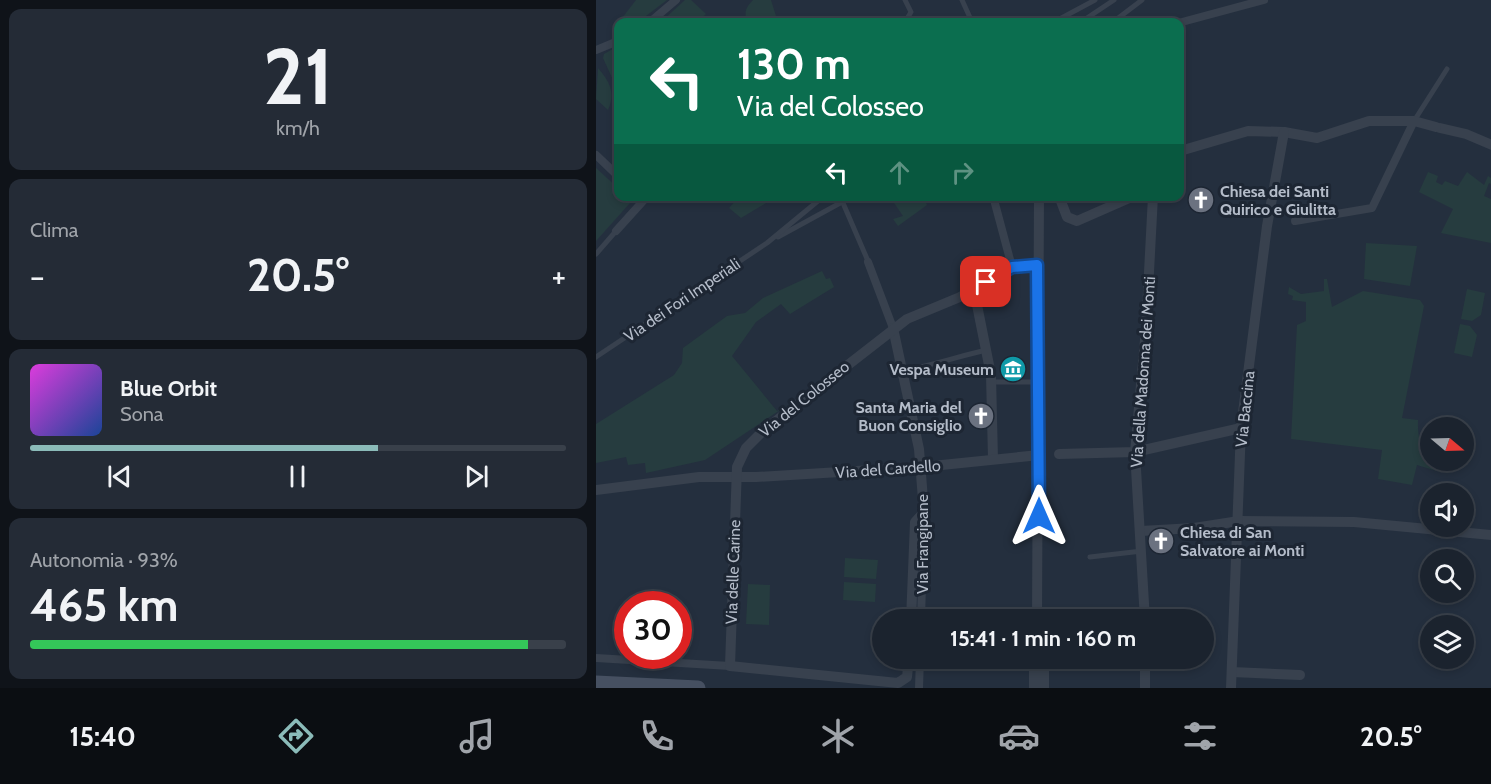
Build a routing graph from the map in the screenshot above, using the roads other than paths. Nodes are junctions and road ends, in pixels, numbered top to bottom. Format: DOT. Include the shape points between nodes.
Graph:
graph roads {
  1 [pos="676,0"];
  2 [pos="905,0"];
  3 [pos="962,0"];
  4 [pos="1095,0"];
  5 [pos="1114,0"];
  6 [pos="1142,0"];
  7 [pos="1264,0"];
  8 [pos="655,18"];
  9 [pos="907,18"];
  10 [pos="970,18"];
  11 [pos="1061,18"];
  12 [pos="1087,18"];
  13 [pos="1118,18"];
  14 [pos="1184,21"];
  15 [pos="614,43"];
  16 [pos="596,50"];
  17 [pos="1445,69"];
  18 [pos="1414,121"];
  19 [pos="1284,132"];
  20 [pos="1492,145"];
  21 [pos="1184,150"];
  22 [pos="596,155"];
  23 [pos="614,172"];
  24 [pos="643,201"];
  25 [pos="818,201"];
  26 [pos="846,201"];
  27 [pos="995,201"];
  28 [pos="1038,201"];
  29 [pos="1061,201"];
  30 [pos="1123,201"];
  31 [pos="1153,201"];
  32 [pos="843,203"];
  33 [pos="1295,221"];
  34 [pos="616,231"];
  35 [pos="767,243"];
  36 [pos="596,254"];
  37 [pos="868,262"];
  38 [pos="1037,265"];
  39 [pos="1012,267"];
  40 [pos="974,290"];
  41 [pos="893,328"];
  42 [pos="987,350"];
  43 [pos="596,357"];
  44 [pos="903,370"];
  45 [pos="992,382"];
  46 [pos="1038,382"];
  47 [pos="1241,428"];
  48 [pos="1135,452"];
  49 [pos="1059,454"];
  50 [pos="1039,455"];
  51 [pos="993,459"];
  52 [pos="922,467"];
  53 [pos="736,477"];
  54 [pos="596,490"];
  55 [pos="924,512"];
  56 [pos="1239,521"];
  57 [pos="1141,531"];
  58 [pos="1492,535"];
  59 [pos="1142,551"];
  60 [pos="1090,557"];
  61 [pos="911,609"];
  62 [pos="921,609"];
  63 [pos="1038,609"];
  64 [pos="1145,609"];
  65 [pos="596,658"];
  66 [pos="730,666"];
  67 [pos="908,669"];
  68 [pos="920,669"];
  69 [pos="1034,669"];
  70 [pos="1044,669"];
  71 [pos="1145,669"];
  72 [pos="1232,672"];
  73 [pos="1300,675"];
  74 [pos="596,683"];
  75 [pos="698,688"];
  76 [pos="919,688"];
  77 [pos="1034,688"];
  78 [pos="1044,688"];
  79 [pos="1145,688"];
  80 [pos="1231,688"];
  1 -- 8 [label="street"];
  2 -- 9 [label="lane" via="911,12"];
  3 -- 10 [label="lane"];
  4 -- 11 [label="lane"];
  5 -- 12 [label="lane"];
  6 -- 13 [label="lane"];
  7 -- 14 [label="street"];
  15 -- 16 [label="street"];
  17 -- 18 [label="lane"];
  18 -- 19 [label="street" via="1368,121 1317,138"];
  18 -- 20 [label="street"];
  18 -- 33 [label="street" via="1372,208"];
  19 -- 21 [label="street" via="1248,131"];
  19 -- 47 [label="street, Via Baccina" via="1267,226"];
  22 -- 23 [label="street"];
  24 -- 34 [label="street"];
  25 -- 35 [label="lane, Via dei Fori Imperiali"];
  26 -- 32 [label="lane, Via dei Fori Imperiali"];
  27 -- 39 [label="street"];
  28 -- 38 [label="street"];
  29 -- 30 [label="street" via="1067,217 1073,221"];
  31 -- 48 [label="street, Via della Madonna dei Monti"];
  32 -- 35 [label="lane, Via dei Fori Imperiali"];
  32 -- 37 [label="lane"];
  34 -- 36 [label="lane"];
  35 -- 43 [label="lane, Via dei Fori Imperiali"];
  37 -- 41 [label="street"];
  38 -- 39 [label="street"];
  38 -- 46 [label="street"];
  39 -- 40 [label="street, Via del Colosseo"];
  40 -- 41 [label="street, Via del Colosseo"];
  40 -- 42 [label="street"];
  41 -- 44 [label="street, Via Frangipane"];
  41 -- 53 [label="street, Via del Colosseo" via="755,438 741,457"];
  42 -- 44 [label="lane"];
  42 -- 45 [label="street"];
  44 -- 52 [label="street, Via Frangipane"];
  45 -- 46 [label="lane"];
  45 -- 51 [label="street"];
  46 -- 50 [label="street"];
  47 -- 48 [label="street"];
  47 -- 56 [label="street, Via Baccina"];
  48 -- 49 [label="street"];
  48 -- 57 [label="street, Via della Madonna dei Monti"];
  50 -- 51 [label="street, Via del Cardello"];
  50 -- 63 [label="street"];
  51 -- 52 [label="street, Via del Cardello"];
  52 -- 53 [label="street, Via del Cardello"];
  52 -- 55 [label="street, Via Frangipane"];
  53 -- 54 [label="street" via="699,477"];
  53 -- 66 [label="street, Via delle Carine"];
  55 -- 61 [label="street" via="915,522"];
  55 -- 62 [label="street, Via Frangipane"];
  56 -- 57 [label="street"];
  56 -- 58 [label="street" via="1354,522"];
  56 -- 72 [label="street, Via Baccina"];
  57 -- 59 [label="street, Via della Madonna dei Monti"];
  59 -- 60 [label="lane"];
  59 -- 64 [label="street, Via della Madonna dei Monti"];
  65 -- 66 [label="street"];
  66 -- 67 [label="street" via="898,683 907,677"];
  68 -- 76 [label="street"];
  69 -- 77 [label="street"];
  70 -- 78 [label="street"];
  71 -- 79 [label="street"];
  72 -- 73 [label="street"];
  72 -- 80 [label="street, Via Baccina"];
  74 -- 75 [label="main road"];
}
